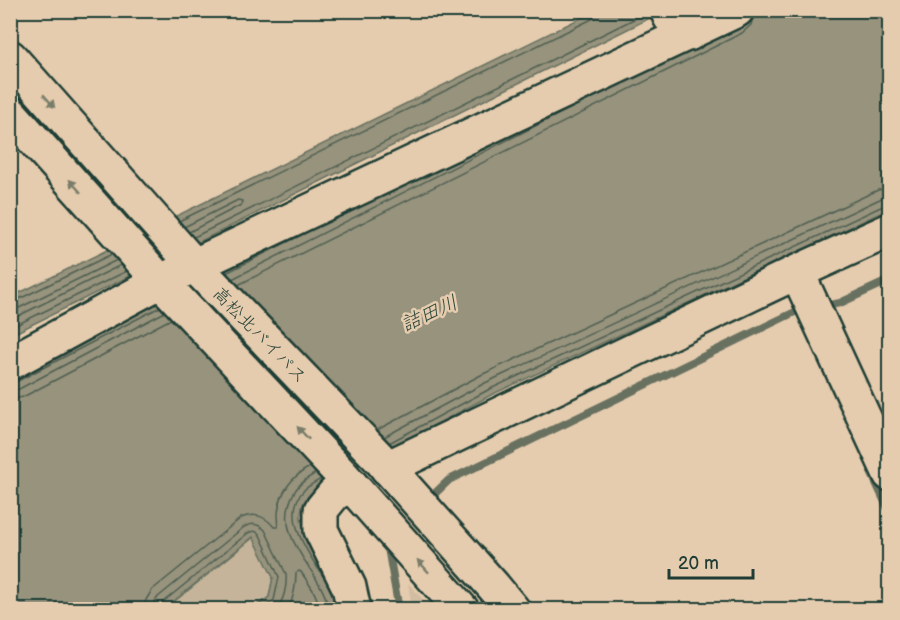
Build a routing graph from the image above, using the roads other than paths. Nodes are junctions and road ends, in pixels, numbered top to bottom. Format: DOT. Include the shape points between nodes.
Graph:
graph roads {
  1 [pos="737,10"];
  2 [pos="675,21"];
  3 [pos="10,57"];
  4 [pos="10,113"];
  5 [pos="890,230"];
  6 [pos="194,265"];
  7 [pos="161,281"];
  8 [pos="801,282"];
  9 [pos="10,363"];
  10 [pos="385,465"];
  11 [pos="890,474"];
  12 [pos="350,483"];
  13 [pos="503,598"];
  14 [pos="354,609"];
  15 [pos="462,609"];
  1 -- 2 [label="main road"];
  2 -- 6 [label="main road"];
  3 -- 6 [label="main road, 高松北バイパス, one-way"];
  7 -- 4 [label="main road, 高松北バイパス, one-way"];
  5 -- 8 [label="main road"];
  6 -- 7 [label="main road"];
  6 -- 10 [label="main road, 高松北バイパス"];
  7 -- 9 [label="main road"];
  12 -- 7 [label="main road, 高松北バイパス, one-way"];
  8 -- 10 [label="main road"];
  8 -- 11 [label="main road"];
  10 -- 13 [label="main road, 高松北バイパス"];
  12 -- 14 [label="main road" via="321,510 321,530 349,587"];
  15 -- 12 [label="main road, 高松北バイパス, one-way"];
}
